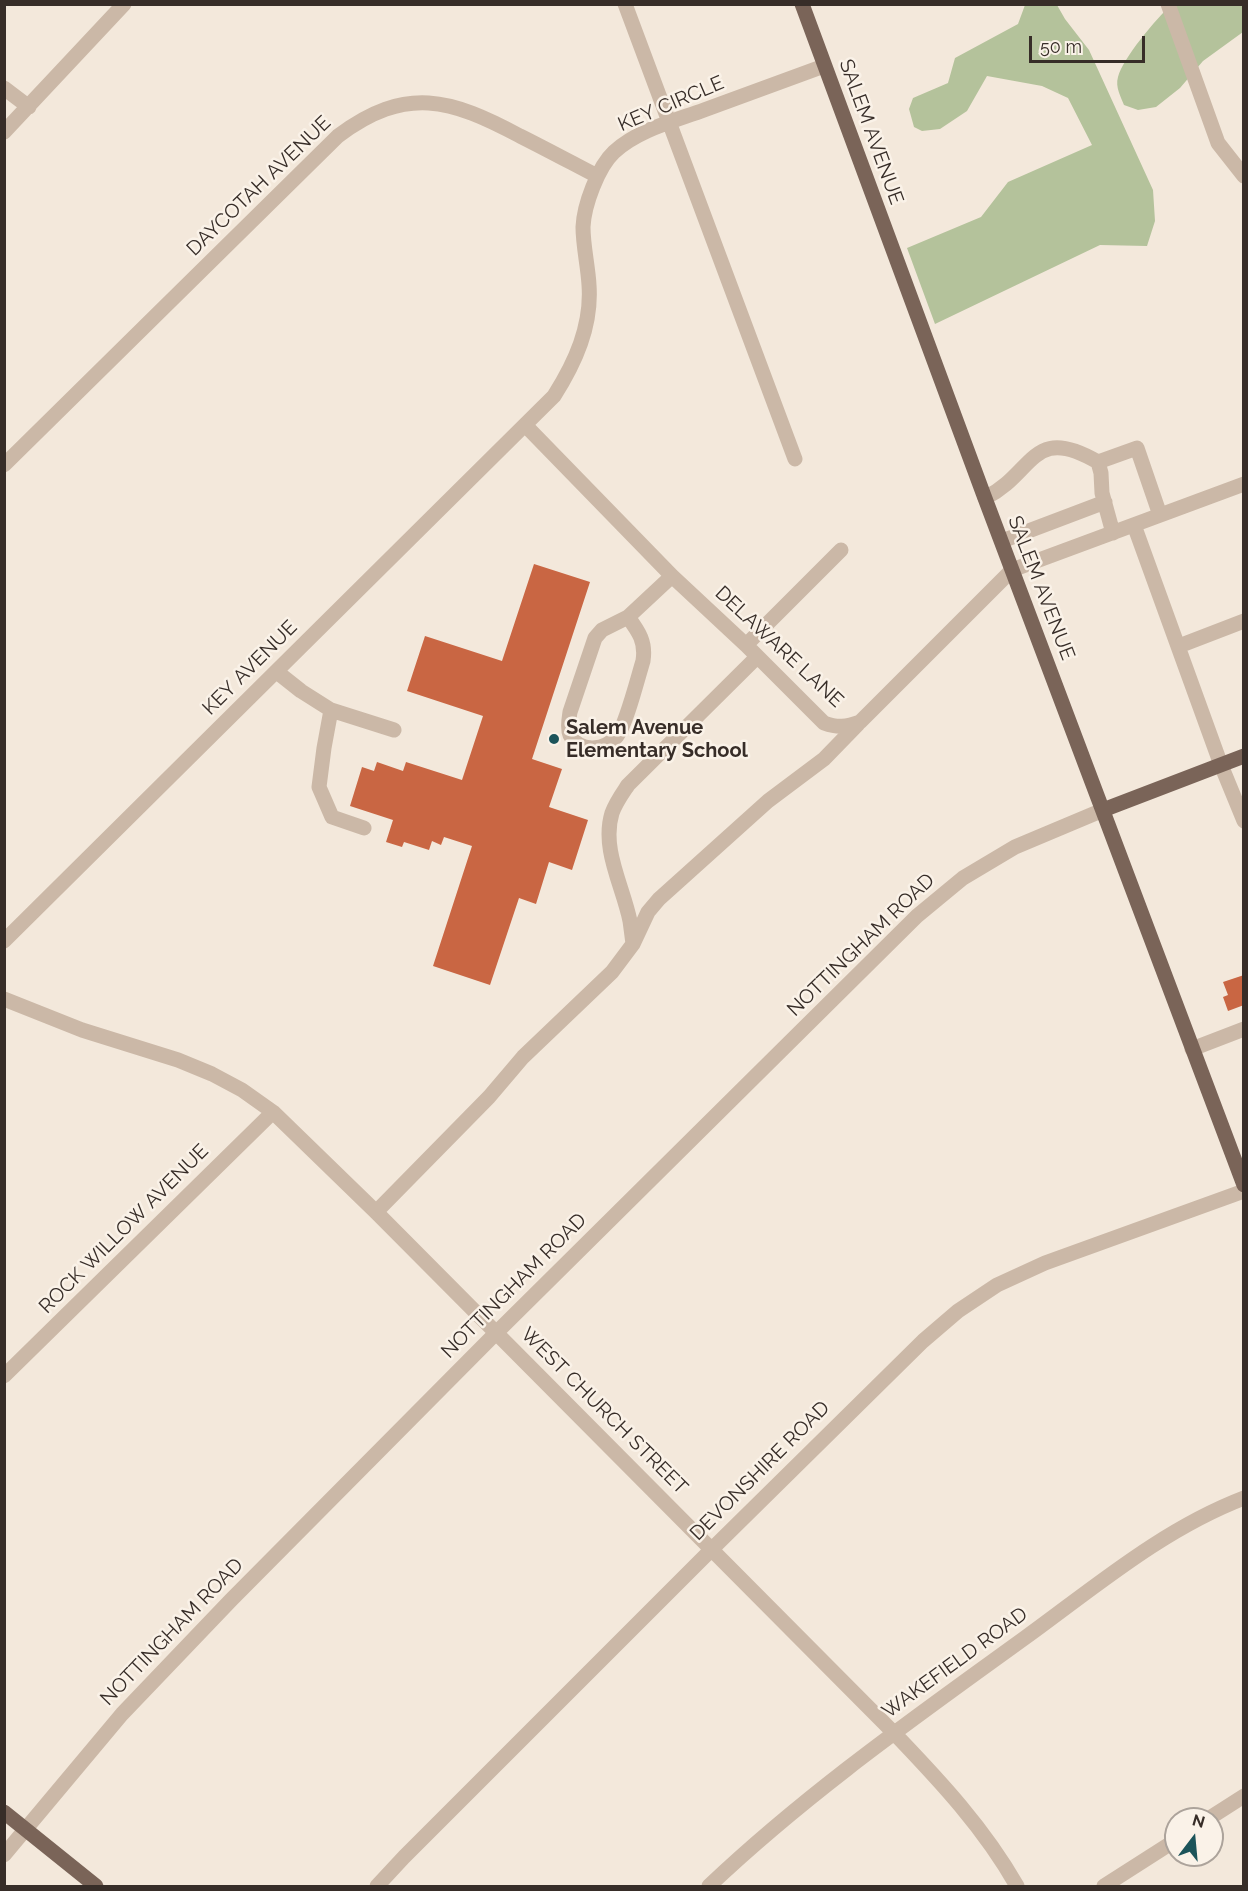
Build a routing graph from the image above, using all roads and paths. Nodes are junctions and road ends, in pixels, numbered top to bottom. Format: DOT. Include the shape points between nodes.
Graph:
graph roads {
  1 [pos="124,4"];
  2 [pos="625,4"];
  3 [pos="802,4"];
  4 [pos="1168,4"];
  5 [pos="824,66"];
  6 [pos="4,87"];
  7 [pos="28,107"];
  8 [pos="670,122"];
  9 [pos="4,132"];
  10 [pos="597,176"];
  11 [pos="1244,176"];
  12 [pos="526,426"];
  13 [pos="795,459"];
  14 [pos="1098,462"];
  15 [pos="4,465"];
  16 [pos="1244,484"];
  17 [pos="985,498"];
  18 [pos="1105,502"];
  19 [pos="1160,515"];
  20 [pos="1134,525"];
  21 [pos="1113,533"];
  22 [pos="1002,541"];
  23 [pos="841,550"];
  24 [pos="1012,570"];
  25 [pos="672,576"];
  26 [pos="628,617"];
  27 [pos="1244,621"];
  28 [pos="746,645"];
  29 [pos="1179,646"];
  30 [pos="757,657"];
  31 [pos="277,672"];
  32 [pos="331,710"];
  33 [pos="860,722"];
  34 [pos="394,730"];
  35 [pos="1244,756"];
  36 [pos="1221,765"];
  37 [pos="1103,810"];
  38 [pos="1244,821"];
  39 [pos="364,828"];
  40 [pos="4,941"];
  41 [pos="633,944"];
  42 [pos="4,999"];
  43 [pos="1244,1029"];
  44 [pos="1192,1049"];
  45 [pos="273,1112"];
  46 [pos="1244,1185"];
  47 [pos="1244,1191"];
  48 [pos="376,1212"];
  49 [pos="496,1333"];
  50 [pos="4,1376"];
  51 [pos="1244,1498"];
  52 [pos="711,1550"];
  53 [pos="894,1733"];
  54 [pos="1244,1796"];
  55 [pos="1224,1809"];
  56 [pos="4,1812"];
  57 [pos="26,1829"];
  58 [pos="1164,1848"];
  59 [pos="4,1854"];
  60 [pos="96,1887"];
  61 [pos="377,1887"];
  62 [pos="709,1887"];
  63 [pos="1017,1887"];
  64 [pos="1104,1887"];
  1 -- 7 [label="street"];
  2 -- 8 [label="street"];
  3 -- 5 [label="main road, SALEM AVENUE"];
  4 -- 11 [label="street" via="1218,143"];
  5 -- 8 [label="street, KEY CIRCLE"];
  5 -- 17 [label="main road, SALEM AVENUE"];
  6 -- 7 [label="street"];
  7 -- 9 [label="street"];
  8 -- 10 [label="street, KEY CIRCLE" via="629,140 612,154"];
  8 -- 13 [label="street"];
  10 -- 12 [label="street, KEY CIRCLE" via="583,227 590,289 580,348 554,396"];
  10 -- 15 [label="street, DAYCOTAH AVENUE" via="487,118 454,106 428,102 405,105 386,108 360,120 338,136"];
  12 -- 25 [label="street, DELAWARE LANE"];
  12 -- 31 [label="street, KEY AVENUE"];
  14 -- 17 [label="street" via="1065,447 1049,448 1027,461 1001,490"];
  14 -- 18 [label="street"];
  14 -- 19 [label="street" via="1137,448"];
  16 -- 19 [label="street"];
  17 -- 22 [label="main road, SALEM AVENUE"];
  18 -- 21 [label="street"];
  18 -- 22 [label="street"];
  19 -- 20 [label="street"];
  20 -- 21 [label="street"];
  20 -- 29 [label="street"];
  21 -- 24 [label="street"];
  22 -- 24 [label="main road, SALEM AVENUE"];
  23 -- 28 [label="street"];
  24 -- 33 [label="street, DELAWARE LANE"];
  24 -- 37 [label="main road, SALEM AVENUE"];
  25 -- 26 [label="street"];
  25 -- 28 [label="street, DELAWARE LANE"];
  26 -- 26 [label="street" via="602,630 591,647 568,723 569,733 583,746 606,747 619,734 645,650"];
  27 -- 29 [label="street"];
  28 -- 30 [label="street, DELAWARE LANE"];
  29 -- 36 [label="street"];
  30 -- 33 [label="street, DELAWARE LANE" via="824,723 846,727"];
  30 -- 41 [label="street" via="628,785 612,813 611,855"];
  31 -- 32 [label="street"];
  31 -- 40 [label="street, KEY AVENUE"];
  32 -- 34 [label="street"];
  32 -- 39 [label="street" via="319,787 332,818"];
  33 -- 41 [label="street" via="824,759 768,801 659,899 648,912"];
  35 -- 36 [label="main road"];
  36 -- 37 [label="main road"];
  36 -- 38 [label="street"];
  37 -- 44 [label="main road, SALEM AVENUE"];
  37 -- 49 [label="street, NOTTINGHAM ROAD" via="1015,847 963,878 917,916"];
  41 -- 48 [label="street" via="612,972 523,1057"];
  42 -- 45 [label="street, WEST CHURCH STREET" via="212,1074"];
  43 -- 44 [label="street"];
  44 -- 46 [label="main road, SALEM AVENUE"];
  45 -- 48 [label="street, WEST CHURCH STREET"];
  45 -- 50 [label="street, ROCK WILLOW AVENUE"];
  47 -- 52 [label="street, DEVONSHIRE ROAD" via="1045,1263 997,1285 923,1341"];
  48 -- 49 [label="street, WEST CHURCH STREET"];
  49 -- 52 [label="street, WEST CHURCH STREET"];
  49 -- 57 [label="street, NOTTINGHAM ROAD" via="122,1714"];
  51 -- 53 [label="street, WAKEFIELD ROAD" via="1149,1548"];
  52 -- 53 [label="street, WEST CHURCH STREET"];
  52 -- 61 [label="street, DEVONSHIRE ROAD"];
  53 -- 62 [label="street, WAKEFIELD ROAD" via="812,1796"];
  53 -- 63 [label="street, WEST CHURCH STREET" via="969,1815"];
  54 -- 55 [label="street"];
  56 -- 57 [label="main road"];
  57 -- 59 [label="street, NOTTINGHAM ROAD"];
  57 -- 60 [label="main road"];
  58 -- 64 [label="street"];
}
